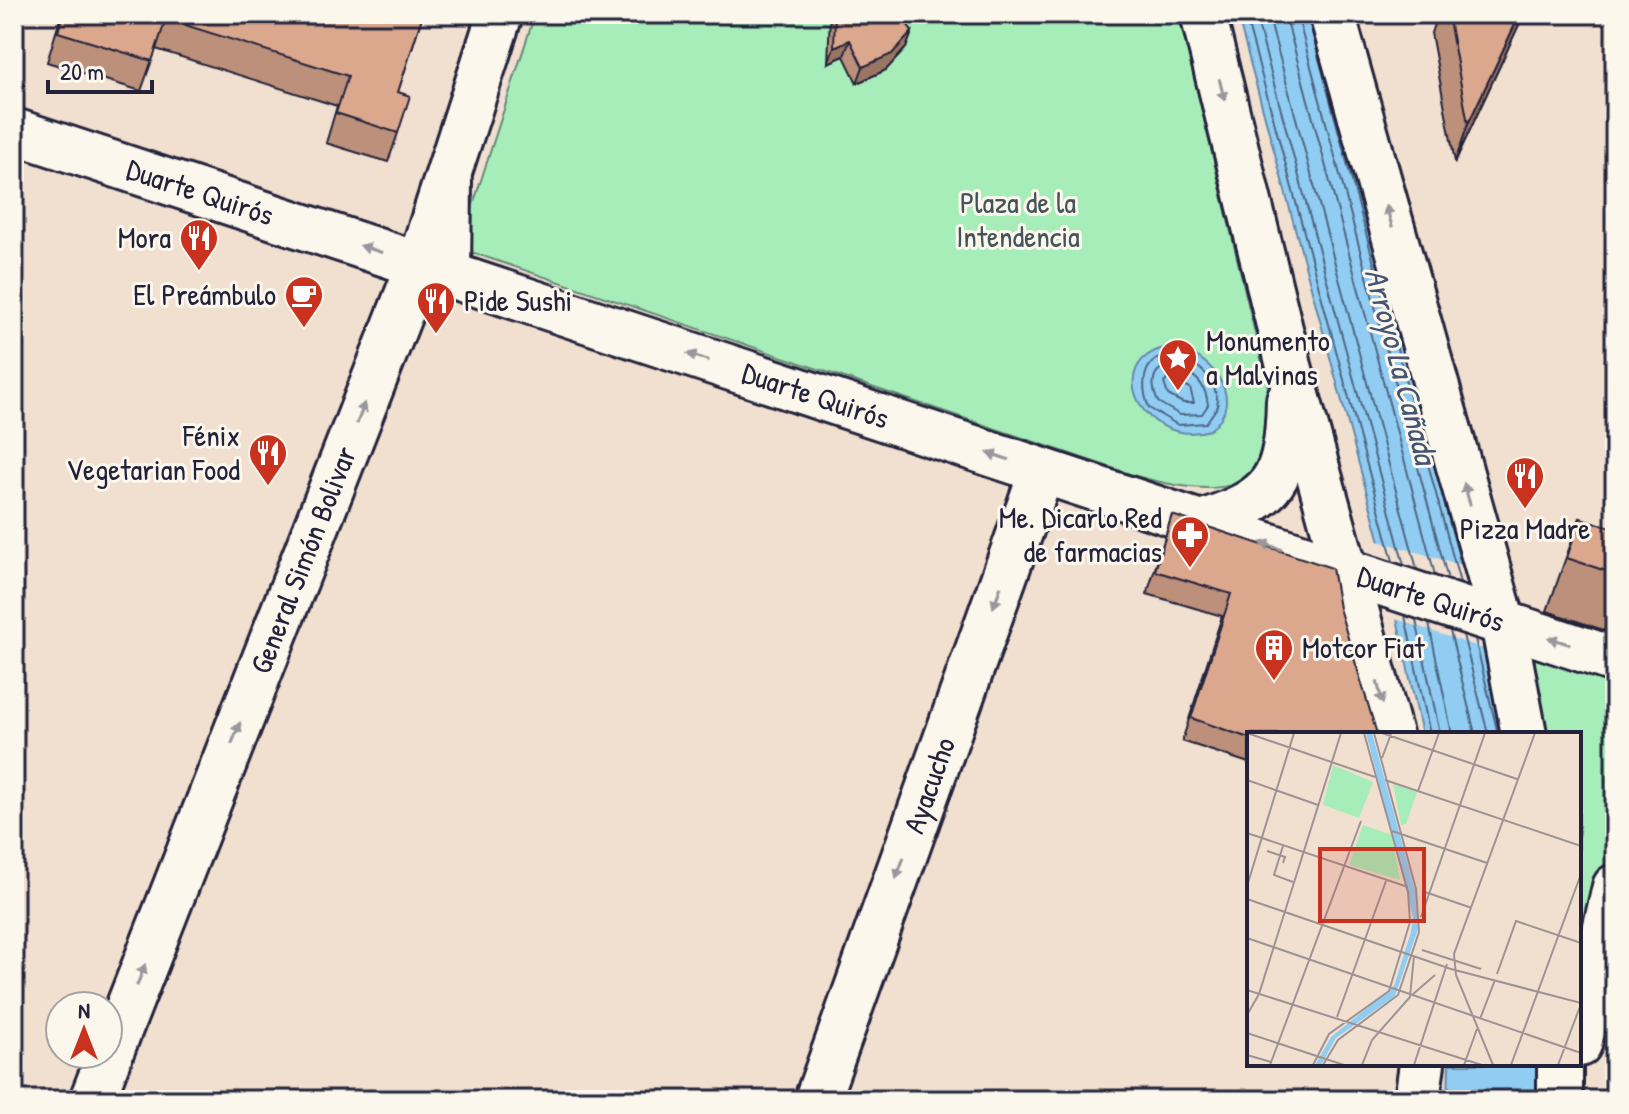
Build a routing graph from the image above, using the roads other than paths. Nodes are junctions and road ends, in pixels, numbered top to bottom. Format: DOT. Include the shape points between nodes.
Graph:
graph roads {
  1 [pos="500,14"];
  2 [pos="1203,14"];
  3 [pos="1332,14"];
  4 [pos="14,131"];
  5 [pos="434,270"];
  6 [pos="1289,366"];
  7 [pos="1042,471"];
  8 [pos="1201,523"];
  9 [pos="1345,571"];
  10 [pos="1503,623"];
  11 [pos="1615,660"];
  12 [pos="1389,732"];
  13 [pos="1524,732"];
  14 [pos="1615,887"];
  15 [pos="1581,1035"];
  16 [pos="1422,1066"];
  17 [pos="1560,1066"];
  18 [pos="1574,1066"];
  19 [pos="92,1100"];
  20 [pos="817,1100"];
  21 [pos="1417,1100"];
  22 [pos="1560,1100"];
  23 [pos="1566,1100"];
  1 -- 5 [label="main road" via="449,181"];
  2 -- 6 [label="main road, one-way"];
  10 -- 3 [label="main road, one-way"];
  5 -- 4 [label="main road, Duarte Quirós, one-way"];
  7 -- 5 [label="main road, Duarte Quirós, one-way"];
  19 -- 5 [label="main road, General Simón Bolivar, one-way"];
  6 -- 8 [label="main road" via="1288,428 1280,468 1264,495 1246,509"];
  6 -- 9 [label="main road"];
  7 -- 8 [label="main road, Duarte Quirós"];
  7 -- 20 [label="main road, Ayacucho, one-way"];
  9 -- 8 [label="main road, Duarte Quirós, one-way"];
  9 -- 10 [label="main road, Duarte Quirós"];
  9 -- 12 [label="main road, one-way"];
  11 -- 10 [label="main road, Duarte Quirós, one-way"];
  10 -- 13 [label="main road"];
  14 -- 15 [label="main road"];
  16 -- 21 [label="main road"];
  17 -- 22 [label="main road"];
  18 -- 23 [label="main road"];
}
